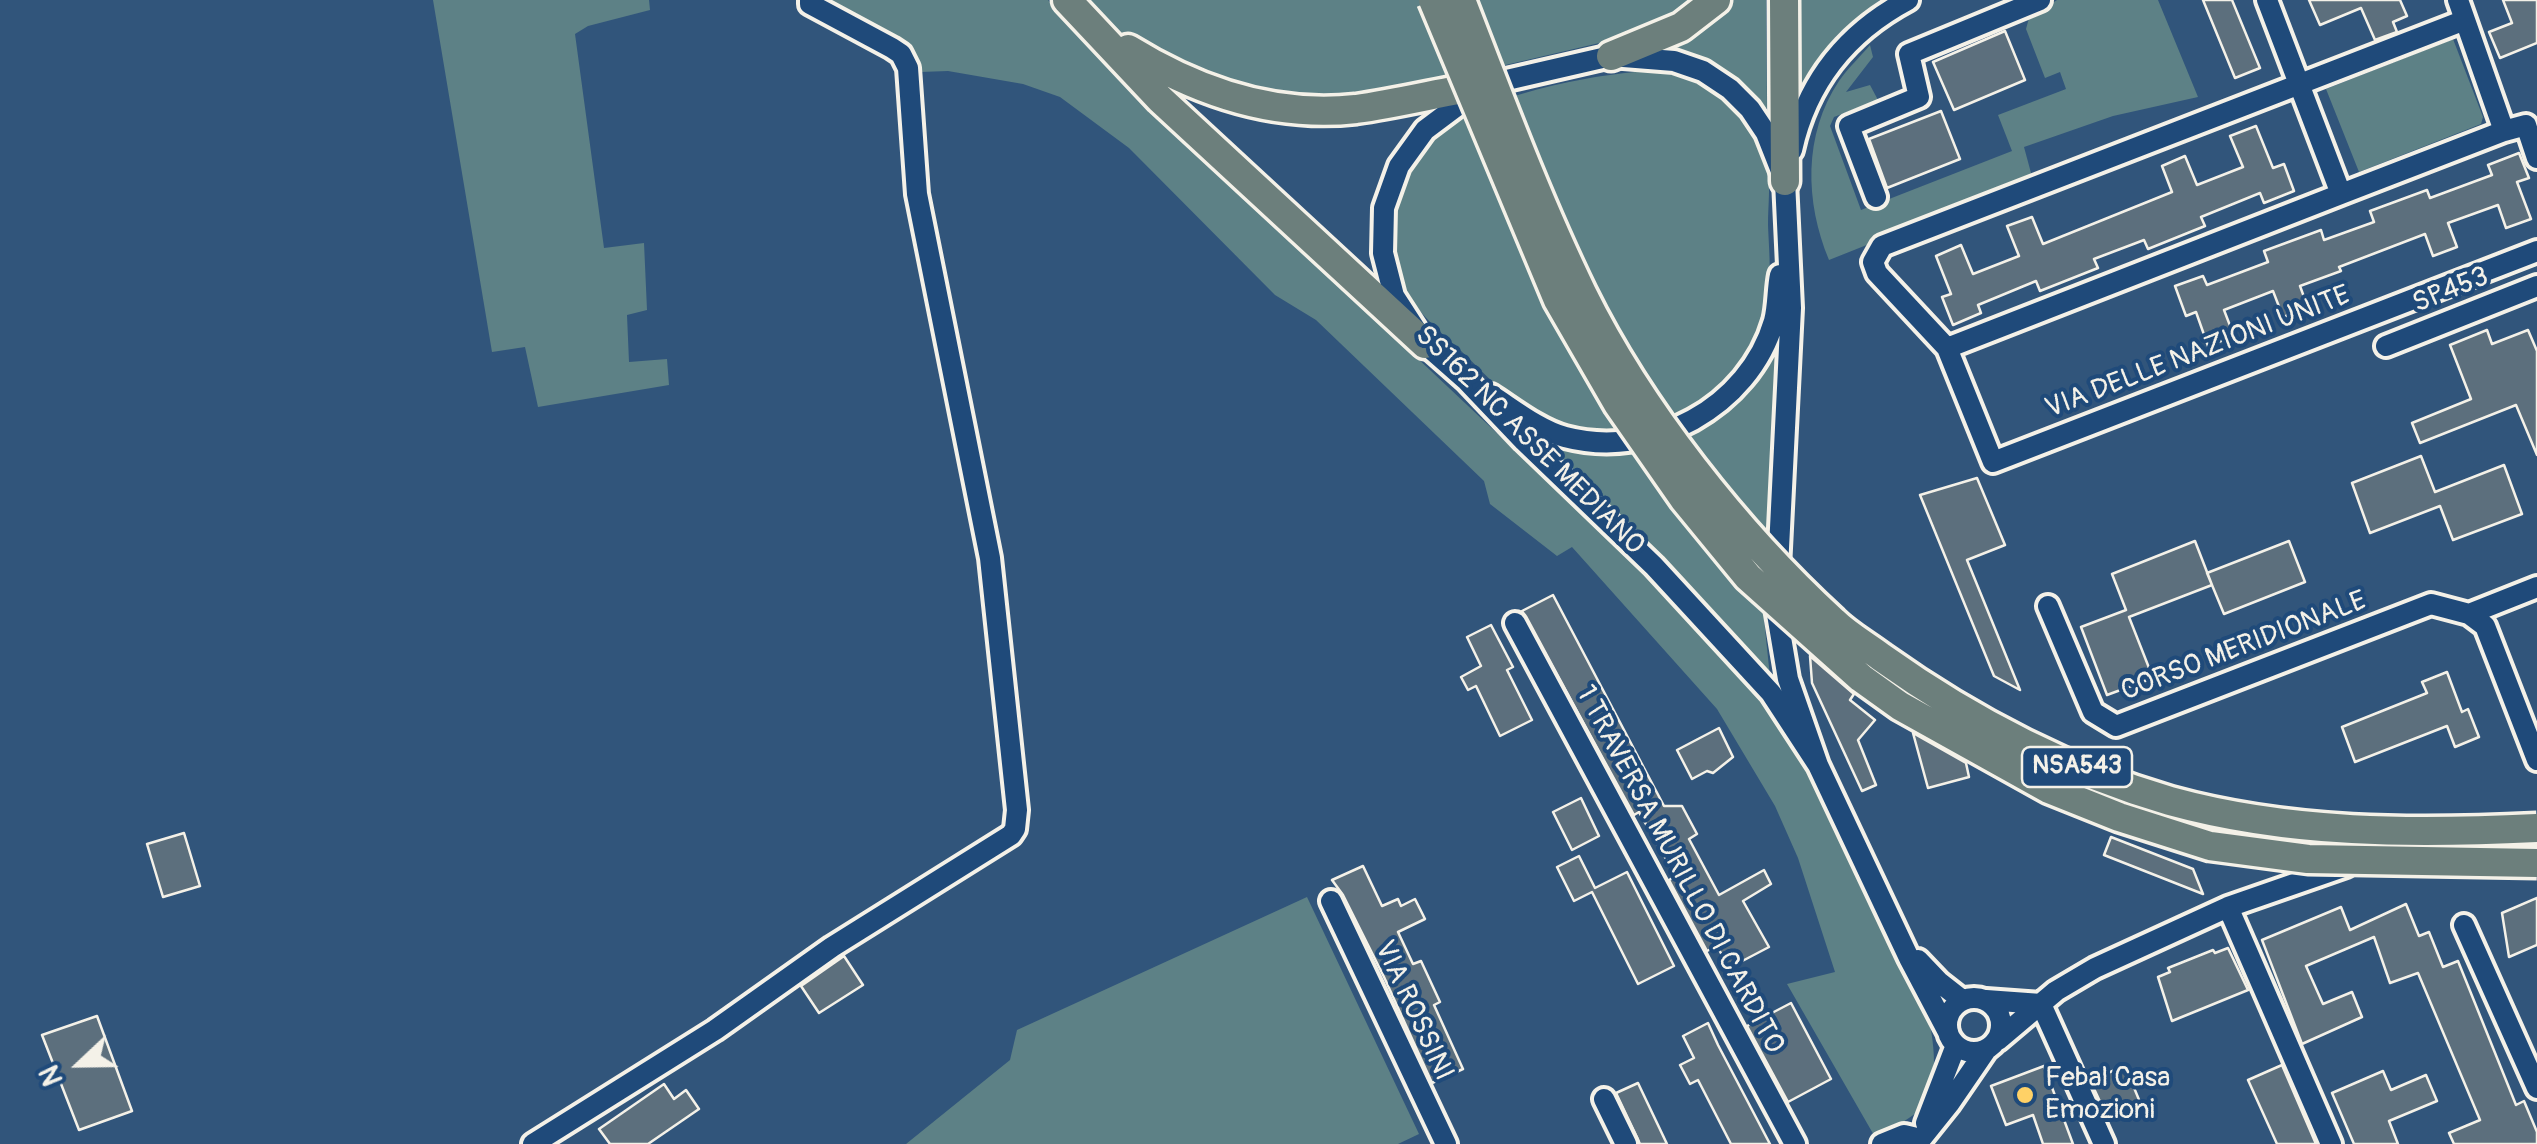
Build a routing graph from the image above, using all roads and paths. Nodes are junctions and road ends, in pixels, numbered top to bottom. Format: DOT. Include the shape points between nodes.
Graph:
graph roads {
  1 [pos="810,0"];
  2 [pos="1067,0"];
  3 [pos="1433,0"];
  4 [pos="1461,0"];
  5 [pos="1716,0"];
  6 [pos="1784,0"];
  7 [pos="1908,0"];
  8 [pos="2040,0"];
  9 [pos="2268,0"];
  10 [pos="2461,10"];
  11 [pos="1092,27"];
  12 [pos="1611,56"];
  13 [pos="1486,85"];
  14 [pos="2300,86"];
  15 [pos="2504,131"];
  16 [pos="2537,158"];
  17 [pos="1784,181"];
  18 [pos="2341,194"];
  19 [pos="1876,197"];
  20 [pos="1786,239"];
  21 [pos="2537,250"];
  22 [pos="2537,286"];
  23 [pos="1425,344"];
  24 [pos="2386,346"];
  25 [pos="1947,348"];
  26 [pos="1468,381"];
  27 [pos="2537,587"];
  28 [pos="2048,606"];
  29 [pos="2469,614"];
  30 [pos="1515,623"];
  31 [pos="2537,760"];
  32 [pos="1818,765"];
  33 [pos="2537,818"];
  34 [pos="2537,828"];
  35 [pos="2537,863"];
  36 [pos="1331,901"];
  37 [pos="2228,908"];
  38 [pos="1890,916"];
  39 [pos="2464,925"];
  40 [pos="1962,1000"];
  41 [pos="1986,1000"];
  42 [pos="2041,1004"];
  43 [pos="1952,1039"];
  44 [pos="1992,1045"];
  45 [pos="2537,1088"];
  46 [pos="1604,1099"];
  47 [pos="1921,1142"];
  48 [pos="533,1144"];
  49 [pos="1446,1144"];
  50 [pos="1626,1144"];
  51 [pos="1794,1144"];
  52 [pos="1882,1144"];
  53 [pos="2104,1144"];
  54 [pos="2331,1144"];
  1 -- 48 [label="street" via="901,54 908,68 917,194 990,558 1015,829"];
  2 -- 11 [label="highway"];
  3 -- 35 [label="highway, NSA543, bridge" via="1558,300 1618,404 1748,577 1823,647 1900,706 2049,790 2210,846 2308,860"];
  4 -- 34 [label="highway, NSA543, bridge" via="1583,294 1639,390 1708,486 1834,623 1914,680 2036,748 2171,801 2352,832"];
  5 -- 12 [label="highway" via="1681,26"];
  6 -- 17 [label="highway"];
  7 -- 17 [label="street" via="1843,46 1824,70 1799,121"];
  8 -- 19 [label="street" via="1909,54 1920,97 1848,126"];
  9 -- 14 [label="street"];
  10 -- 14 [label="street, VIA DELLE NAZIONI UNITE"];
  10 -- 15 [label="street, VIA DELLE NAZIONI UNITE"];
  11 -- 13 [label="highway" via="1160,69 1262,104 1355,108"];
  11 -- 23 [label="highway" via="1160,99"];
  12 -- 13 [label="street, SS162 NC ASSE MEDIANO"];
  12 -- 17 [label="street, SS162 NC ASSE MEDIANO" via="1674,61 1730,90 1766,133"];
  13 -- 23 [label="street, SS162 NC ASSE MEDIANO" via="1425,130 1398,166 1384,208 1383,253 1394,296"];
  14 -- 18 [label="street"];
  14 -- 25 [label="street, VIA DELLE NAZIONI UNITE" via="1882,246 1874,256 1876,273"];
  15 -- 16 [label="street" via="2526,125"];
  15 -- 18 [label="street"];
  17 -- 20 [label="street, SS162 NC ASSE MEDIANO"];
  18 -- 25 [label="street"];
  20 -- 26 [label="street" via="1774,320 1756,362 1700,418 1643,437 1563,437"];
  20 -- 32 [label="street, SS162 NC ASSE MEDIANO" via="1791,308 1776,608 1788,679"];
  21 -- 25 [label="street, VIA DELLE NAZIONI UNITE" via="1993,462"];
  22 -- 24 [label="street, SP453"];
  23 -- 26 [label="street, SS162 NC ASSE MEDIANO"];
  26 -- 32 [label="street, SS162 NC ASSE MEDIANO" via="1771,692"];
  27 -- 29 [label="street, CORSO MERIDIONALE"];
  28 -- 29 [label="street, CORSO MERIDIONALE" via="2093,712 2116,726 2430,604"];
  29 -- 31 [label="street" via="2485,626"];
  30 -- 51 [label="street, 1 TRAVERSA MURILLO DI CARDITO"];
  32 -- 38 [label="street, SS162 NC ASSE MEDIANO"];
  33 -- 37 [label="street" via="2329,870"];
  36 -- 49 [label="street, VIA ROSSINI"];
  37 -- 42 [label="street" via="2095,968"];
  37 -- 54 [label="street"];
  38 -- 40 [label="street, SS162 NC ASSE MEDIANO" via="1920,962"];
  38 -- 43 [label="street, SS162 NC ASSE MEDIANO"];
  39 -- 45 [label="street"];
  40 -- 41 [label="street"];
  40 -- 43 [label="street" via="1949,1014"];
  41 -- 42 [label="street"];
  41 -- 44 [label="street" via="1999,1013 2001,1031"];
  42 -- 44 [label="street"];
  42 -- 53 [label="street"];
  43 -- 44 [label="street" via="1970,1052"];
  43 -- 47 [label="street"];
  44 -- 47 [label="street"];
  46 -- 50 [label="street"];
  47 -- 52 [label="street" via="1904,1135"];
}
